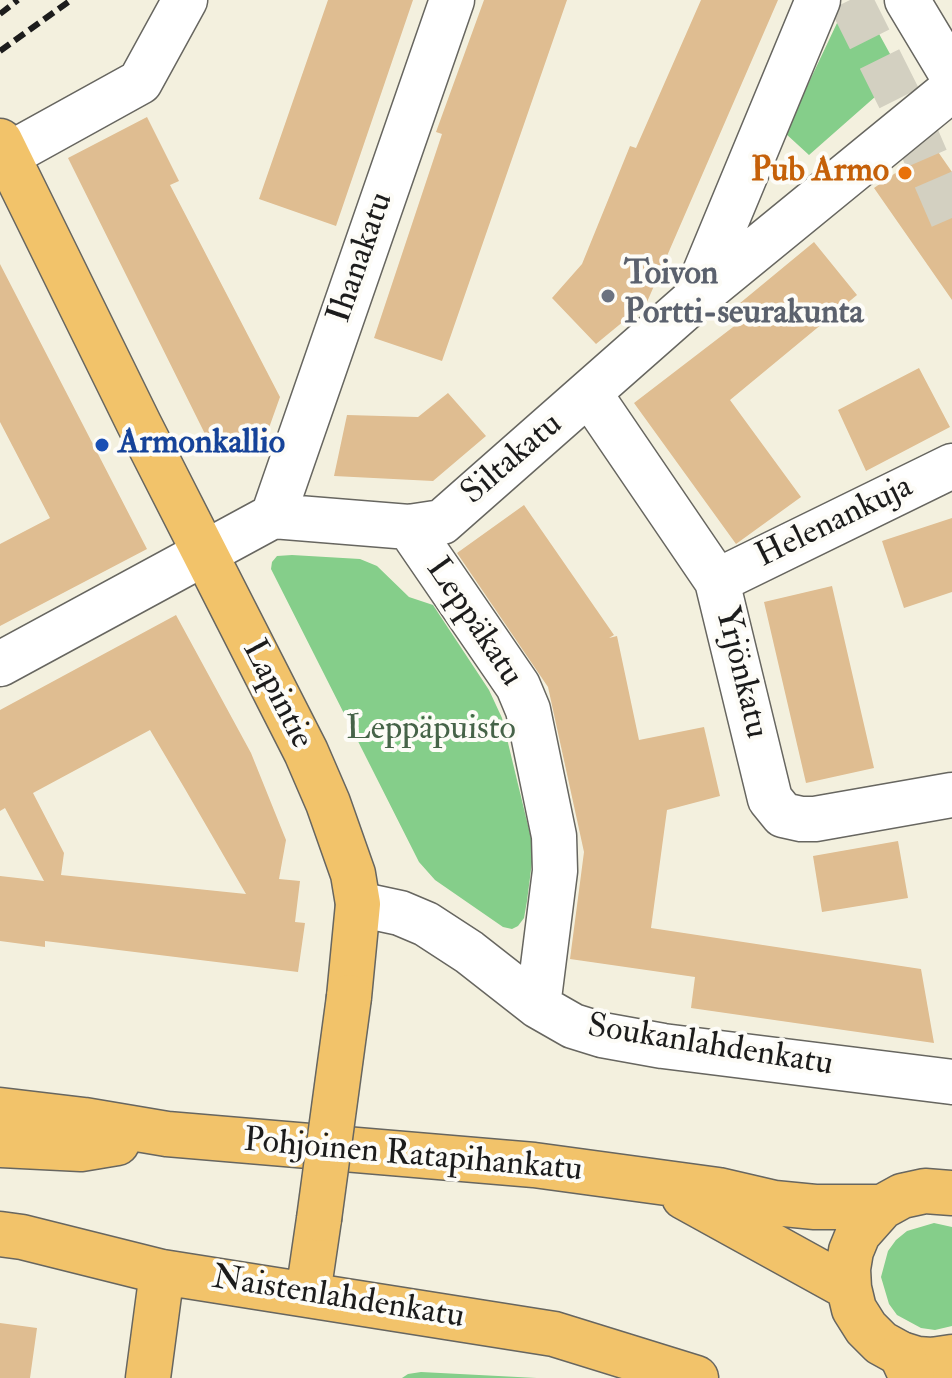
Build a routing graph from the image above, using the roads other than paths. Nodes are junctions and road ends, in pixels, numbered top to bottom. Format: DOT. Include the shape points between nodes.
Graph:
graph roads {
  1 [pos="185,0"];
  2 [pos="452,0"];
  3 [pos="818,0"];
  4 [pos="907,0"];
  5 [pos="952,75"];
  6 [pos="952,89"];
  7 [pos="6,164"];
  8 [pos="694,300"];
  9 [pos="589,393"];
  10 [pos="952,466"];
  11 [pos="273,516"];
  12 [pos="409,527"];
  13 [pos="204,553"];
  14 [pos="717,581"];
  15 [pos="0,664"];
  16 [pos="952,795"];
  17 [pos="358,904"];
  18 [pos="538,1006"];
  19 [pos="952,1082"];
  20 [pos="0,1110"];
  21 [pos="167,1134"];
  22 [pos="0,1145"];
  23 [pos="658,1182"];
  24 [pos="952,1193"];
  25 [pos="882,1207"];
  26 [pos="0,1234"];
  27 [pos="162,1272"];
  28 [pos="849,1288"];
  29 [pos="308,1294"];
  30 [pos="952,1357"];
  31 [pos="906,1366"];
  32 [pos="681,1376"];
  33 [pos="148,1378"];
  1 -- 7 [label="street" via="140,82"];
  2 -- 11 [label="street, Ihanakatu"];
  3 -- 8 [label="street"];
  4 -- 5 [label="street"];
  6 -- 8 [label="street, Siltakatu"];
  7 -- 13 [label="main road, Lapintie"];
  8 -- 9 [label="street, Siltakatu"];
  9 -- 12 [label="street, Siltakatu" via="442,522"];
  9 -- 14 [label="street, Yrjönkatu"];
  10 -- 14 [label="street, Helenankuja"];
  11 -- 12 [label="street, Siltakatu"];
  11 -- 13 [label="street"];
  12 -- 18 [label="street, Leppäkatu" via="518,686 528,710 554,836 555,871"];
  13 -- 15 [label="street"];
  13 -- 17 [label="main road, Lapintie" via="306,752 353,874"];
  14 -- 16 [label="street, Yrjönkatu" via="770,799 783,815 815,819"];
  17 -- 18 [label="street, Soukanlahdenkatu" via="426,924"];
  17 -- 29 [label="main road, Lapintie, bridge"];
  18 -- 19 [label="street, Soukanlahdenkatu" via="602,1035"];
  20 -- 21 [label="main road, Pohjoinen Ratapihankatu"];
  21 -- 22 [label="main road, Pohjoinen Ratapihankatu" via="81,1149"];
  21 -- 23 [label="main road, Pohjoinen Ratapihankatu" via="534,1165"];
  23 -- 25 [label="main road, Pohjoinen Ratapihankatu" via="774,1203"];
  23 -- 28 [label="main road, Pohjoinen Ratapihankatu"];
  24 -- 25 [label="main road" via="925,1191"];
  25 -- 28 [label="main road" via="855,1243"];
  26 -- 27 [label="main road, Naistenlahdenkatu"];
  27 -- 29 [label="main road, Naistenlahdenkatu"];
  27 -- 33 [label="main road"];
  28 -- 31 [label="main road" via="866,1328"];
  29 -- 32 [label="main road, Naistenlahdenkatu" via="554,1334"];
  30 -- 31 [label="main road"];
}
